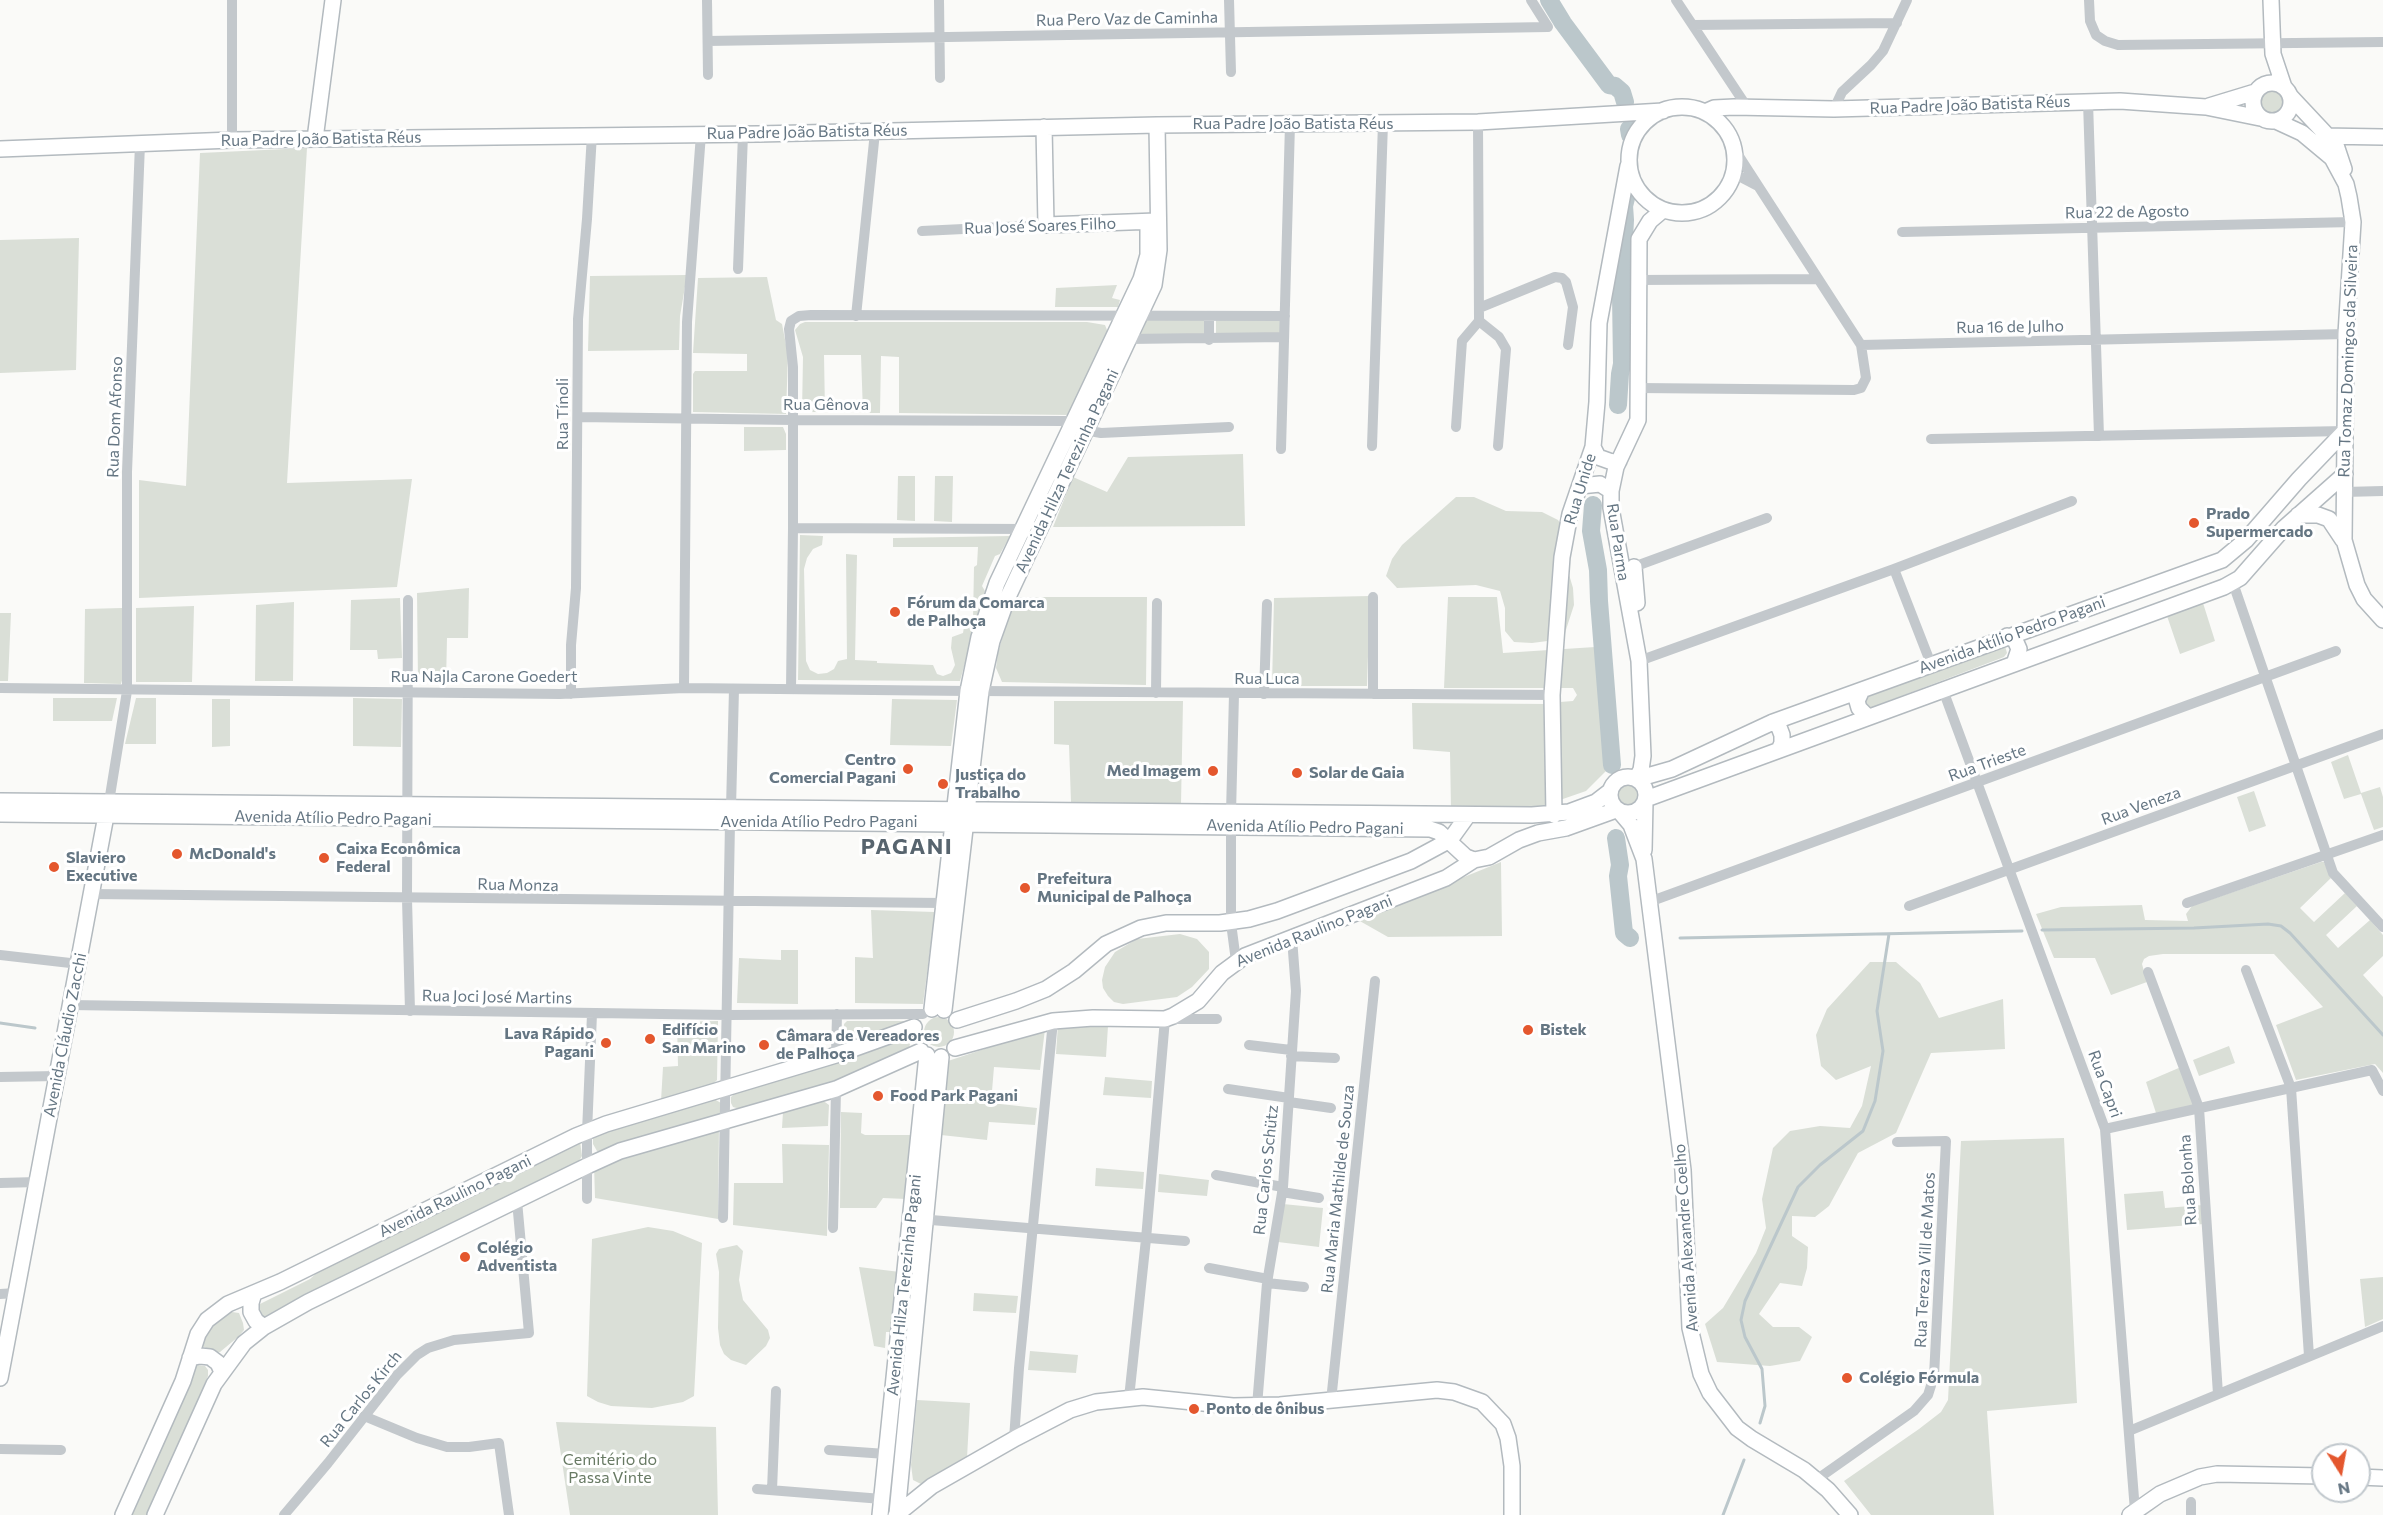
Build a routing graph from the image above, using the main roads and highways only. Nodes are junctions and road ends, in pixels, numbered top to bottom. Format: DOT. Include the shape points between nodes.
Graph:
graph roads {
  1 [pos="333,0"];
  2 [pos="2271,0"];
  3 [pos="2272,49"];
  4 [pos="2257,90"];
  5 [pos="2288,92"];
  6 [pos="1740,107"];
  7 [pos="2206,107"];
  8 [pos="1663,111"];
  9 [pos="1705,112"];
  10 [pos="1613,113"];
  11 [pos="2260,118"];
  12 [pos="2276,121"];
  13 [pos="1156,125"];
  14 [pos="1722,125"];
  15 [pos="1044,127"];
  16 [pos="1637,132"];
  17 [pos="2302,133"];
  18 [pos="2329,136"];
  19 [pos="2348,137"];
  20 [pos="2383,137"];
  21 [pos="315,139"];
  22 [pos="0,149"];
  23 [pos="2342,160"];
  24 [pos="1628,166"];
  25 [pos="2346,184"];
  26 [pos="1663,210"];
  27 [pos="1153,221"];
  28 [pos="1131,316"];
  29 [pos="1079,427"];
  30 [pos="2345,431"];
  31 [pos="1593,447"];
  32 [pos="1619,461"];
  33 [pos="2344,474"];
  34 [pos="1580,486"];
  35 [pos="1611,491"];
  36 [pos="2298,515"];
  37 [pos="2343,540"];
  38 [pos="1012,552"];
  39 [pos="1027,557"];
  40 [pos="2185,573"];
  41 [pos="2140,618"];
  42 [pos="2383,620"];
  43 [pos="2007,636"];
  44 [pos="2014,664"];
  45 [pos="1862,690"];
  46 [pos="974,691"];
  47 [pos="1868,717"];
  48 [pos="1773,722"];
  49 [pos="1779,750"];
  50 [pos="1636,779"];
  51 [pos="1609,792"];
  52 [pos="1645,800"];
  53 [pos="0,801"];
  54 [pos="108,808"];
  55 [pos="1618,811"];
  56 [pos="0,814"];
  57 [pos="1468,815"];
  58 [pos="1554,815"];
  59 [pos="960,817"];
  60 [pos="1231,819"];
  61 [pos="1450,840"];
  62 [pos="1644,859"];
  63 [pos="1474,860"];
  64 [pos="933,1011"];
  65 [pos="957,1020"];
  66 [pos="914,1027"];
  67 [pos="955,1048"];
  68 [pos="930,1054"];
  69 [pos="919,1219"];
  70 [pos="254,1293"];
  71 [pos="264,1327"];
  72 [pos="190,1358"];
  73 [pos="222,1372"];
  74 [pos="0,1378"];
  75 [pos="2311,1476"];
  76 [pos="882,1494"];
  77 [pos="2133,1513"];
  78 [pos="123,1515"];
  79 [pos="155,1515"];
  80 [pos="880,1515"];
  81 [pos="897,1515"];
  82 [pos="1512,1515"];
  83 [pos="1850,1515"];
  1 -- 21 [label="main road"];
  2 -- 3 [label="main road"];
  3 -- 4 [label="main road"];
  3 -- 5 [label="main road"];
  4 -- 5 [label="main road" via="2268,83 2280,84"];
  4 -- 7 [label="main road, Rua Padre João Batista Réus"];
  4 -- 11 [label="main road" via="2253,103"];
  5 -- 12 [label="main road" via="2289,112"];
  5 -- 18 [label="main road" via="2309,119"];
  6 -- 7 [label="main road, Rua Padre João Batista Réus" via="1834,109 2151,102"];
  6 -- 9 [label="main road, Rua Padre João Batista Réus"];
  6 -- 14 [label="main road" via="1725,117"];
  7 -- 11 [label="main road, Rua Padre João Batista Réus"];
  8 -- 9 [label="main road" via="1687,108"];
  8 -- 10 [label="main road, Rua Padre João Batista Réus"];
  8 -- 16 [label="main road" via="1648,119"];
  9 -- 14 [label="main road"];
  10 -- 13 [label="main road, Rua Padre João Batista Réus" via="1478,122"];
  10 -- 16 [label="main road"];
  11 -- 12 [label="main road"];
  12 -- 17 [label="main road"];
  13 -- 15 [label="main road, Rua Padre João Batista Réus"];
  13 -- 27 [label="main road, Avenida Hilza Terezinha Pagani"];
  14 -- 26 [label="main road" via="1733,147 1733,173 1720,197 1705,208 1685,213"];
  15 -- 21 [label="main road, Rua Padre João Batista Réus"];
  15 -- 27 [label="main road, Rua José Soares Filho" via="1047,225"];
  16 -- 24 [label="main road"];
  17 -- 18 [label="main road"];
  17 -- 25 [label="main road, Rua Tomaz Domingos da Silveira" via="2332,158"];
  18 -- 19 [label="main road"];
  18 -- 23 [label="main road, Rua Tomaz Domingos da Silveira"];
  19 -- 20 [label="main road"];
  19 -- 23 [label="main road"];
  21 -- 22 [label="main road, Rua Padre João Batista Réus"];
  23 -- 25 [label="main road, Rua Tomaz Domingos da Silveira"];
  24 -- 26 [label="main road" via="1640,193"];
  24 -- 31 [label="main road, Rua Unide" via="1599,323"];
  25 -- 30 [label="main road, Rua Tomaz Domingos da Silveira" via="2353,222"];
  26 -- 32 [label="main road, Rua Parma" via="1650,221 1639,239 1638,420"];
  27 -- 28 [label="main road, Avenida Hilza Terezinha Pagani" via="1156,273 1150,293"];
  28 -- 29 [label="main road, Avenida Hilza Terezinha Pagani"];
  28 -- 29 [label="main road, Avenida Hilza Terezinha Pagani" via="1128,339"];
  29 -- 38 [label="main road, Avenida Hilza Terezinha Pagani"];
  29 -- 39 [label="main road, Avenida Hilza Terezinha Pagani"];
  30 -- 33 [label="main road, Rua Tomaz Domingos da Silveira"];
  30 -- 40 [label="main road, Avenida Atílio Pedro Pagani" via="2238,548 2222,560"];
  31 -- 32 [label="main road" via="1598,457"];
  31 -- 34 [label="main road, Rua Unide"];
  32 -- 35 [label="main road, Rua Parma"];
  33 -- 36 [label="main road, Avenida Atílio Pedro Pagani"];
  33 -- 37 [label="main road, Rua Tomaz Domingos da Silveira"];
  34 -- 35 [label="main road" via="1600,484"];
  34 -- 58 [label="main road, Rua Unide" via="1562,557 1552,695"];
  35 -- 50 [label="main road, Rua Parma" via="1611,508 1628,569 1639,661 1643,756"];
  36 -- 37 [label="main road, Rua Tomaz Domingos da Silveira" via="2318,514 2329,519"];
  36 -- 41 [label="main road, Avenida Atílio Pedro Pagani" via="2233,583"];
  37 -- 42 [label="main road, Rua Tomaz Domingos da Silveira" via="2357,585"];
  38 -- 39 [label="main road"];
  38 -- 46 [label="main road, Avenida Hilza Terezinha Pagani" via="987,610 974,655"];
  39 -- 46 [label="main road, Avenida Hilza Terezinha Pagani" via="1007,599"];
  40 -- 41 [label="main road" via="2190,582 2189,593 2151,609"];
  40 -- 43 [label="main road, Avenida Atílio Pedro Pagani"];
  41 -- 44 [label="main road, Avenida Atílio Pedro Pagani"];
  43 -- 44 [label="main road" via="2015,640 2019,649"];
  43 -- 45 [label="main road, Avenida Atílio Pedro Pagani"];
  44 -- 47 [label="main road, Avenida Atílio Pedro Pagani"];
  45 -- 47 [label="main road" via="1858,695 1859,708"];
  45 -- 48 [label="main road, Avenida Atílio Pedro Pagani"];
  46 -- 59 [label="main road, Avenida Hilza Terezinha Pagani"];
  47 -- 49 [label="main road, Avenida Atílio Pedro Pagani"];
  48 -- 49 [label="main road" via="1782,735"];
  48 -- 50 [label="main road, Avenida Atílio Pedro Pagani" via="1672,769"];
  49 -- 52 [label="main road, Avenida Atílio Pedro Pagani"];
  50 -- 51 [label="main road" via="1621,778"];
  50 -- 52 [label="main road" via="1645,788"];
  51 -- 55 [label="main road" via="1610,802"];
  51 -- 58 [label="main road, Avenida Atílio Pedro Pagani" via="1579,809"];
  52 -- 55 [label="main road" via="1632,813"];
  52 -- 62 [label="main road, Avenida Alexandre Coelho"];
  53 -- 54 [label="main road, Avenida Atílio Pedro Pagani"];
  54 -- 56 [label="main road, Avenida Atílio Pedro Pagani"];
  54 -- 59 [label="main road, Avenida Atílio Pedro Pagani"];
  54 -- 74 [label="main road, Avenida Cláudio Zacchi"];
  55 -- 62 [label="main road, Avenida Alexandre Coelho" via="1631,825"];
  55 -- 63 [label="main road" via="1538,833 1489,857"];
  57 -- 58 [label="main road, Avenida Atílio Pedro Pagani"];
  57 -- 60 [label="main road, Avenida Atílio Pedro Pagani"];
  57 -- 61 [label="main road"];
  59 -- 60 [label="main road, Avenida Atílio Pedro Pagani"];
  59 -- 64 [label="main road, Avenida Hilza Terezinha Pagani"];
  59 -- 64 [label="main road, Avenida Hilza Terezinha Pagani" via="943,903"];
  60 -- 61 [label="main road, Avenida Atílio Pedro Pagani" via="1430,829"];
  61 -- 63 [label="main road, Avenida Atílio Pedro Pagani"];
  61 -- 65 [label="main road, Avenida Raulino Pagani" via="1410,861 1277,911 1231,923 1166,923 1129,932 1106,944 1046,989"];
  62 -- 83 [label="main road, Avenida Alexandre Coelho" via="1683,1170 1690,1328 1701,1374 1710,1393 1737,1428 1816,1480"];
  63 -- 67 [label="main road, Avenida Raulino Pagani" via="1446,878 1236,961 1198,1001 1165,1019 1053,1021"];
  64 -- 65 [label="main road"];
  64 -- 66 [label="main road"];
  65 -- 67 [label="main road" via="961,1031"];
  66 -- 68 [label="main road" via="914,1039"];
  66 -- 70 [label="main road, Avenida Raulino Pagani" via="587,1132"];
  67 -- 68 [label="main road"];
  68 -- 69 [label="main road, Avenida Hilza Terezinha Pagani"];
  68 -- 71 [label="main road, Avenida Raulino Pagani" via="836,1089 644,1143 587,1166"];
  69 -- 76 [label="main road, Avenida Hilza Terezinha Pagani"];
  69 -- 81 [label="main road, Avenida Hilza Terezinha Pagani"];
  70 -- 71 [label="main road" via="252,1312"];
  70 -- 72 [label="main road, Avenida Raulino Pagani" via="228,1304 207,1320"];
  71 -- 73 [label="main road, Avenida Raulino Pagani" via="243,1343"];
  72 -- 73 [label="main road" via="210,1357"];
  72 -- 78 [label="main road, Avenida Raulino Pagani"];
  73 -- 79 [label="main road, Avenida Raulino Pagani"];
  75 -- 77 [label="main road" via="2208,1475 2183,1483"];
  76 -- 80 [label="main road, Avenida Hilza Terezinha Pagani"];
  76 -- 81 [label="main road"];
  81 -- 82 [label="main road" via="932,1486 1014,1439 1070,1410 1096,1402 1129,1398 1257,1406 1437,1390 1482,1402 1503,1424 1512,1466"];
}
